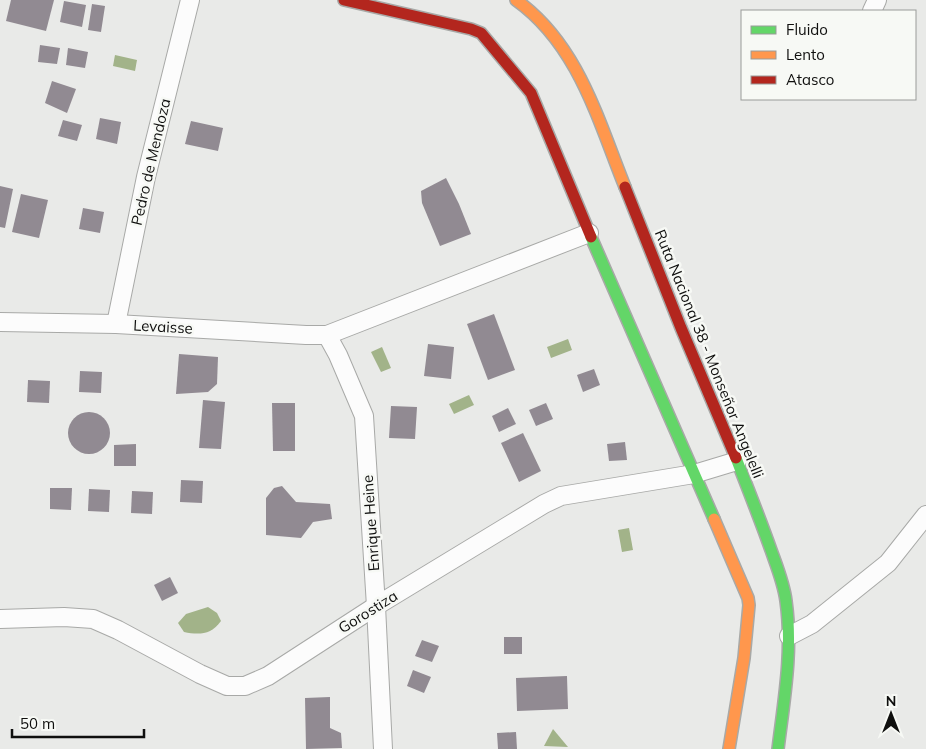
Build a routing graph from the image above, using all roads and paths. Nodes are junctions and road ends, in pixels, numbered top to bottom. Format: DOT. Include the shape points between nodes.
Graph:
graph roads {
  1 [pos="190,0"];
  2 [pos="344,0"];
  3 [pos="516,0"];
  4 [pos="589,233"];
  5 [pos="0,322"];
  6 [pos="116,324"];
  7 [pos="327,335"];
  8 [pos="737,461"];
  9 [pos="694,474"];
  10 [pos="926,515"];
  11 [pos="376,606"];
  12 [pos="0,619"];
  13 [pos="789,636"];
  14 [pos="382,749"];
  15 [pos="729,749"];
  16 [pos="778,749"];
  1 -- 6 [label="street, Pedro de Mendoza" via="146,177"];
  2 -- 4 [label="street" via="481,33 531,93"];
  3 -- 8 [label="street, Ruta Nacional 38 - Monseñor Angelelli" via="542,20 556,36 584,83"];
  4 -- 7 [label="street"];
  4 -- 9 [label="street"];
  5 -- 6 [label="street, Levaisse"];
  6 -- 7 [label="street, Levaisse"];
  7 -- 11 [label="street, Enrique Heine" via="364,416"];
  8 -- 9 [label="street, Gorostiza"];
  8 -- 13 [label="street, Ruta Nacional 38 - Monseñor Angelelli" via="780,579 786,600"];
  9 -- 11 [label="street, Gorostiza" via="561,496"];
  9 -- 15 [label="street" via="749,605"];
  10 -- 13 [label="street" via="888,563 812,624"];
  11 -- 12 [label="street, Gorostiza" via="268,676 245,686 227,686 93,619"];
  11 -- 14 [label="street, Enrique Heine"];
  13 -- 16 [label="street, Ruta Nacional 38 - Monseñor Angelelli"];
}
